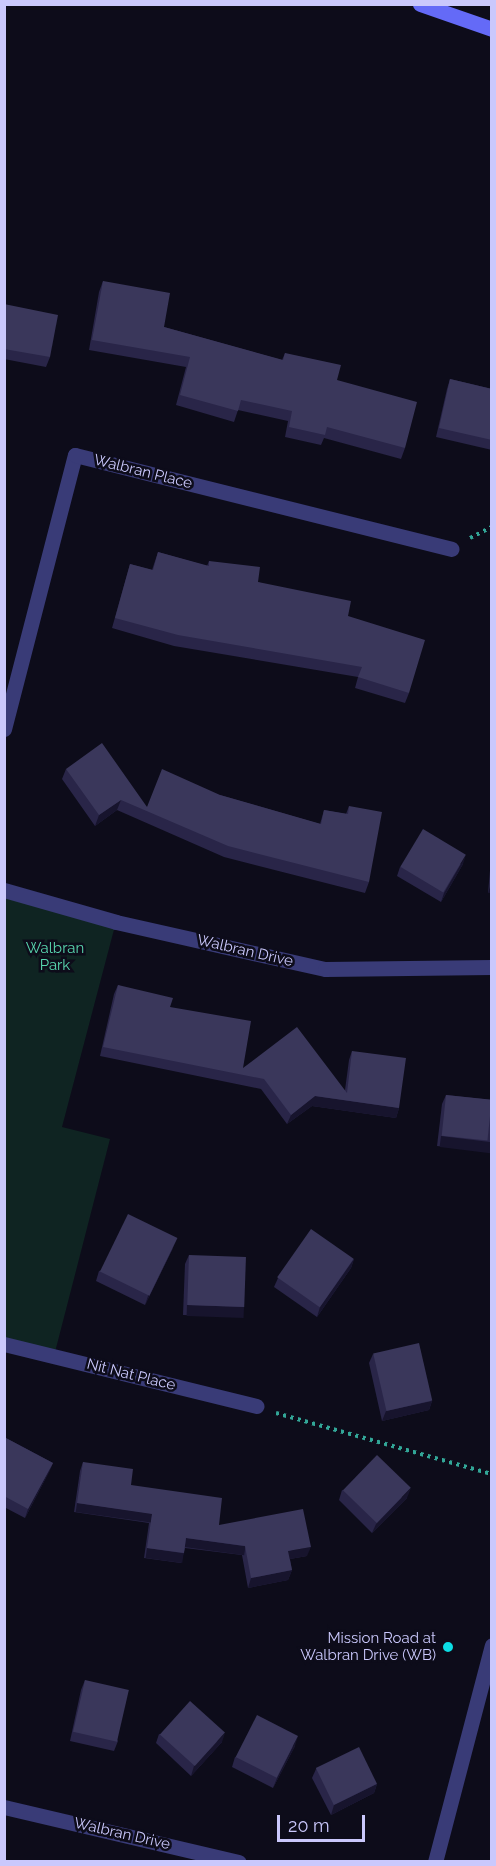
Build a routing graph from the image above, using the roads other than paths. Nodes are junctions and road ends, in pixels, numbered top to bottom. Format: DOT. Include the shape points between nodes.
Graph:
graph roads {
  1 [pos="420,4"];
  2 [pos="492,29"];
  3 [pos="451,549"];
  4 [pos="4,729"];
  5 [pos="4,890"];
  6 [pos="492,967"];
  7 [pos="4,1344"];
  8 [pos="257,1406"];
  9 [pos="492,1645"];
  10 [pos="4,1807"];
  11 [pos="239,1862"];
  12 [pos="435,1862"];
  1 -- 2 [label="main road"];
  3 -- 4 [label="street, Walbran Place" via="75,455"];
  5 -- 6 [label="street, Walbran Drive" via="116,922 325,969"];
  7 -- 8 [label="street, Nit Nat Place"];
  9 -- 12 [label="street"];
  10 -- 11 [label="street, Walbran Drive"];
}
